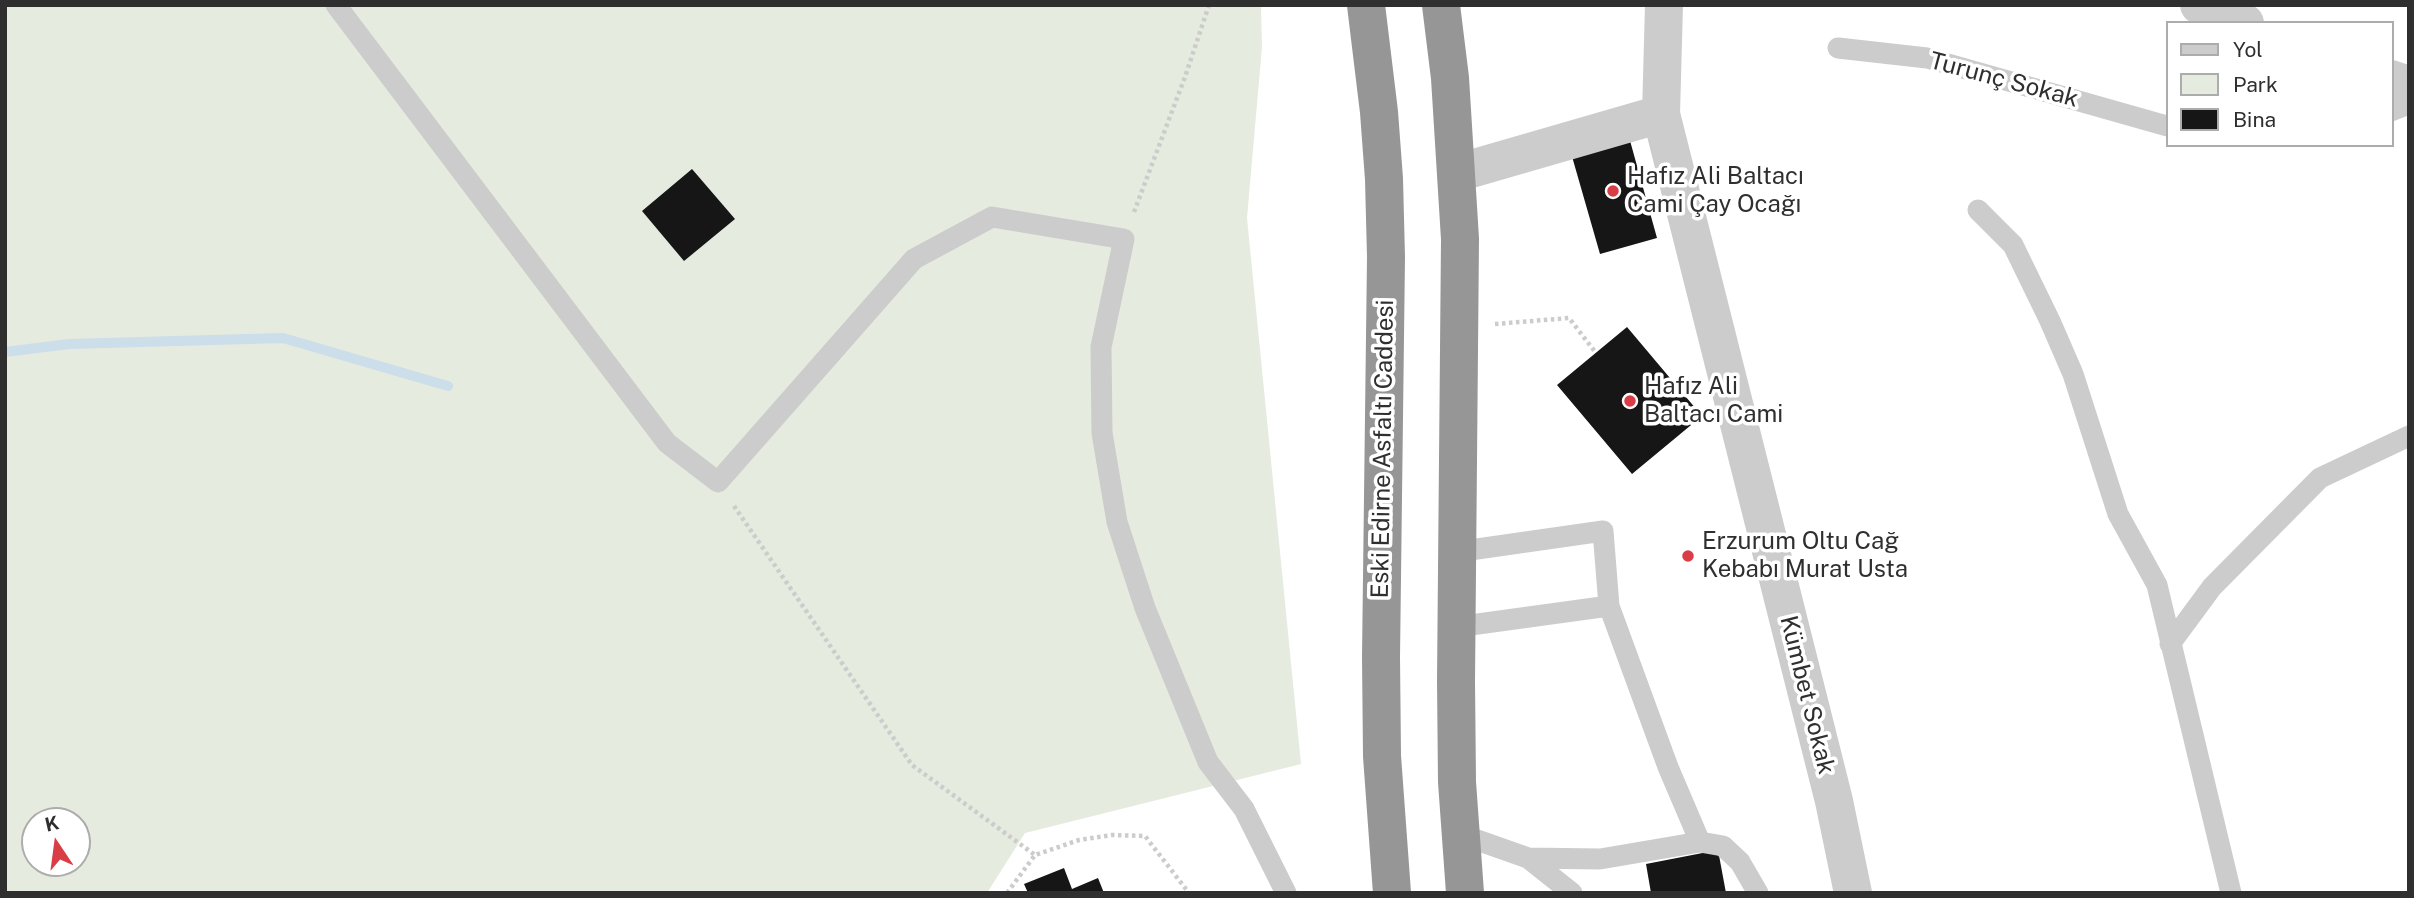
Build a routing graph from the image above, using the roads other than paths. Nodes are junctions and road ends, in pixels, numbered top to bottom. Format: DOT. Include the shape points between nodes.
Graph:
graph roads {
  1 [pos="336,5"];
  2 [pos="1366,5"];
  3 [pos="1441,5"];
  4 [pos="1664,5"];
  5 [pos="2199,5"];
  6 [pos="2240,21"];
  7 [pos="1838,48"];
  8 [pos="1661,114"];
  9 [pos="2166,126"];
  10 [pos="1457,173"];
  11 [pos="1978,210"];
  12 [pos="2409,436"];
  13 [pos="1456,551"];
  14 [pos="1609,606"];
  15 [pos="1456,627"];
  16 [pos="2170,644"];
  17 [pos="1460,834"];
  18 [pos="1700,842"];
  19 [pos="1528,858"];
  20 [pos="1286,893"];
  21 [pos="1392,893"];
  22 [pos="1465,893"];
  23 [pos="1572,893"];
  24 [pos="1758,893"];
  25 [pos="1853,893"];
  26 [pos="2231,893"];
  1 -- 20 [label="lane" via="667,443 718,482 914,259 992,216 1124,239 1101,346 1102,433 1117,522 1145,608 1208,762 1244,809"];
  2 -- 21 [label="highway, Eski Edirne Asfaltı Caddesi" via="1384,179 1381,694"];
  3 -- 10 [label="highway"];
  4 -- 8 [label="street, Kümbet Sokak"];
  5 -- 6 [label="street"];
  7 -- 9 [label="lane, Turunç Sokak" via="1927,58"];
  8 -- 10 [label="street"];
  8 -- 25 [label="street, Kümbet Sokak"];
  10 -- 13 [label="highway"];
  11 -- 16 [label="lane" via="2013,245 2050,321 2073,374 2118,514 2157,585"];
  12 -- 16 [label="lane" via="2320,478 2212,587"];
  13 -- 14 [label="lane" via="1603,531"];
  13 -- 15 [label="highway"];
  14 -- 15 [label="lane"];
  14 -- 18 [label="lane"];
  15 -- 17 [label="highway"];
  16 -- 26 [label="lane"];
  17 -- 19 [label="lane"];
  17 -- 22 [label="highway"];
  18 -- 19 [label="lane" via="1600,859"];
  18 -- 24 [label="lane" via="1723,846 1740,862"];
  19 -- 23 [label="lane"];
}
